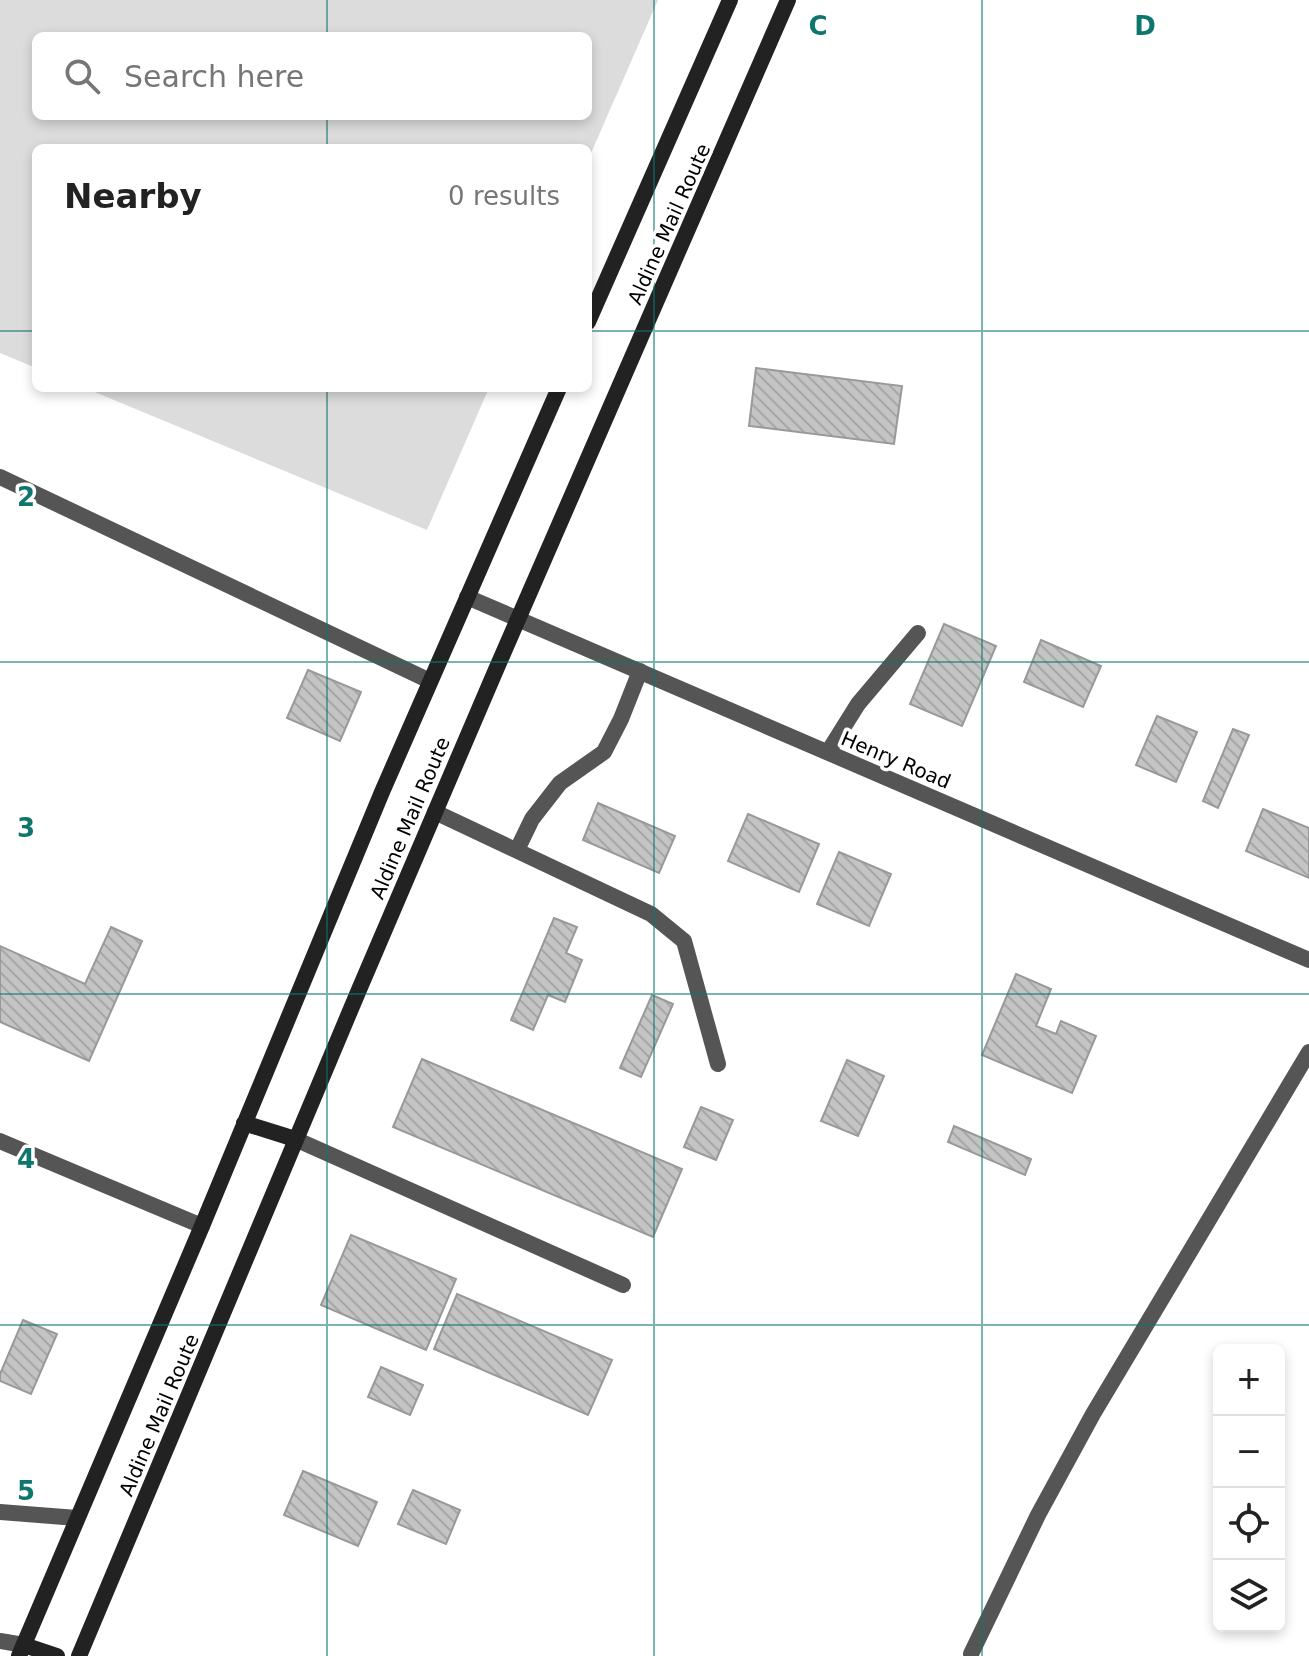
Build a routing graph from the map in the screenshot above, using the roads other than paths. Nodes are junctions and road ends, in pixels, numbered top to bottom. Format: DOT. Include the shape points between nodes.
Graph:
graph roads {
  1 [pos="730,0"];
  2 [pos="788,0"];
  3 [pos="592,313"];
  4 [pos="557,392"];
  5 [pos="0,477"];
  6 [pos="467,597"];
  7 [pos="519,619"];
  8 [pos="918,633"];
  9 [pos="640,671"];
  10 [pos="430,681"];
  11 [pos="828,752"];
  12 [pos="435,812"];
  13 [pos="517,850"];
  14 [pos="1309,960"];
  15 [pos="1309,1052"];
  16 [pos="718,1064"];
  17 [pos="244,1123"];
  18 [pos="295,1139"];
  19 [pos="0,1141"];
  20 [pos="202,1226"];
  21 [pos="623,1285"];
  22 [pos="0,1512"];
  23 [pos="77,1518"];
  24 [pos="0,1641"];
  25 [pos="22,1651"];
  26 [pos="971,1654"];
  27 [pos="57,1656"];
  28 [pos="79,1656"];
  1 -- 3 [label="main road, Aldine Mail Route"];
  2 -- 7 [label="main road, Aldine Mail Route"];
  4 -- 6 [label="main road, Aldine Mail Route"];
  5 -- 10 [label="street"];
  6 -- 7 [label="street, Henry Road"];
  6 -- 10 [label="main road, Aldine Mail Route"];
  7 -- 9 [label="street, Henry Road"];
  7 -- 12 [label="main road, Aldine Mail Route"];
  8 -- 11 [label="street" via="858,704"];
  9 -- 11 [label="street, Henry Road"];
  9 -- 13 [label="street" via="604,752 560,783 532,819"];
  10 -- 17 [label="main road, Aldine Mail Route"];
  11 -- 14 [label="street, Henry Road"];
  12 -- 13 [label="street"];
  12 -- 18 [label="main road, Aldine Mail Route"];
  13 -- 16 [label="street" via="651,914 684,941"];
  15 -- 26 [label="street" via="1093,1414"];
  17 -- 18 [label="main road"];
  17 -- 20 [label="main road, Aldine Mail Route"];
  18 -- 21 [label="street"];
  18 -- 28 [label="main road, Aldine Mail Route"];
  19 -- 20 [label="street"];
  20 -- 23 [label="main road, Aldine Mail Route"];
  22 -- 23 [label="street"];
  23 -- 25 [label="main road, Aldine Mail Route"];
  24 -- 25 [label="street"];
  25 -- 27 [label="main road"];
}
